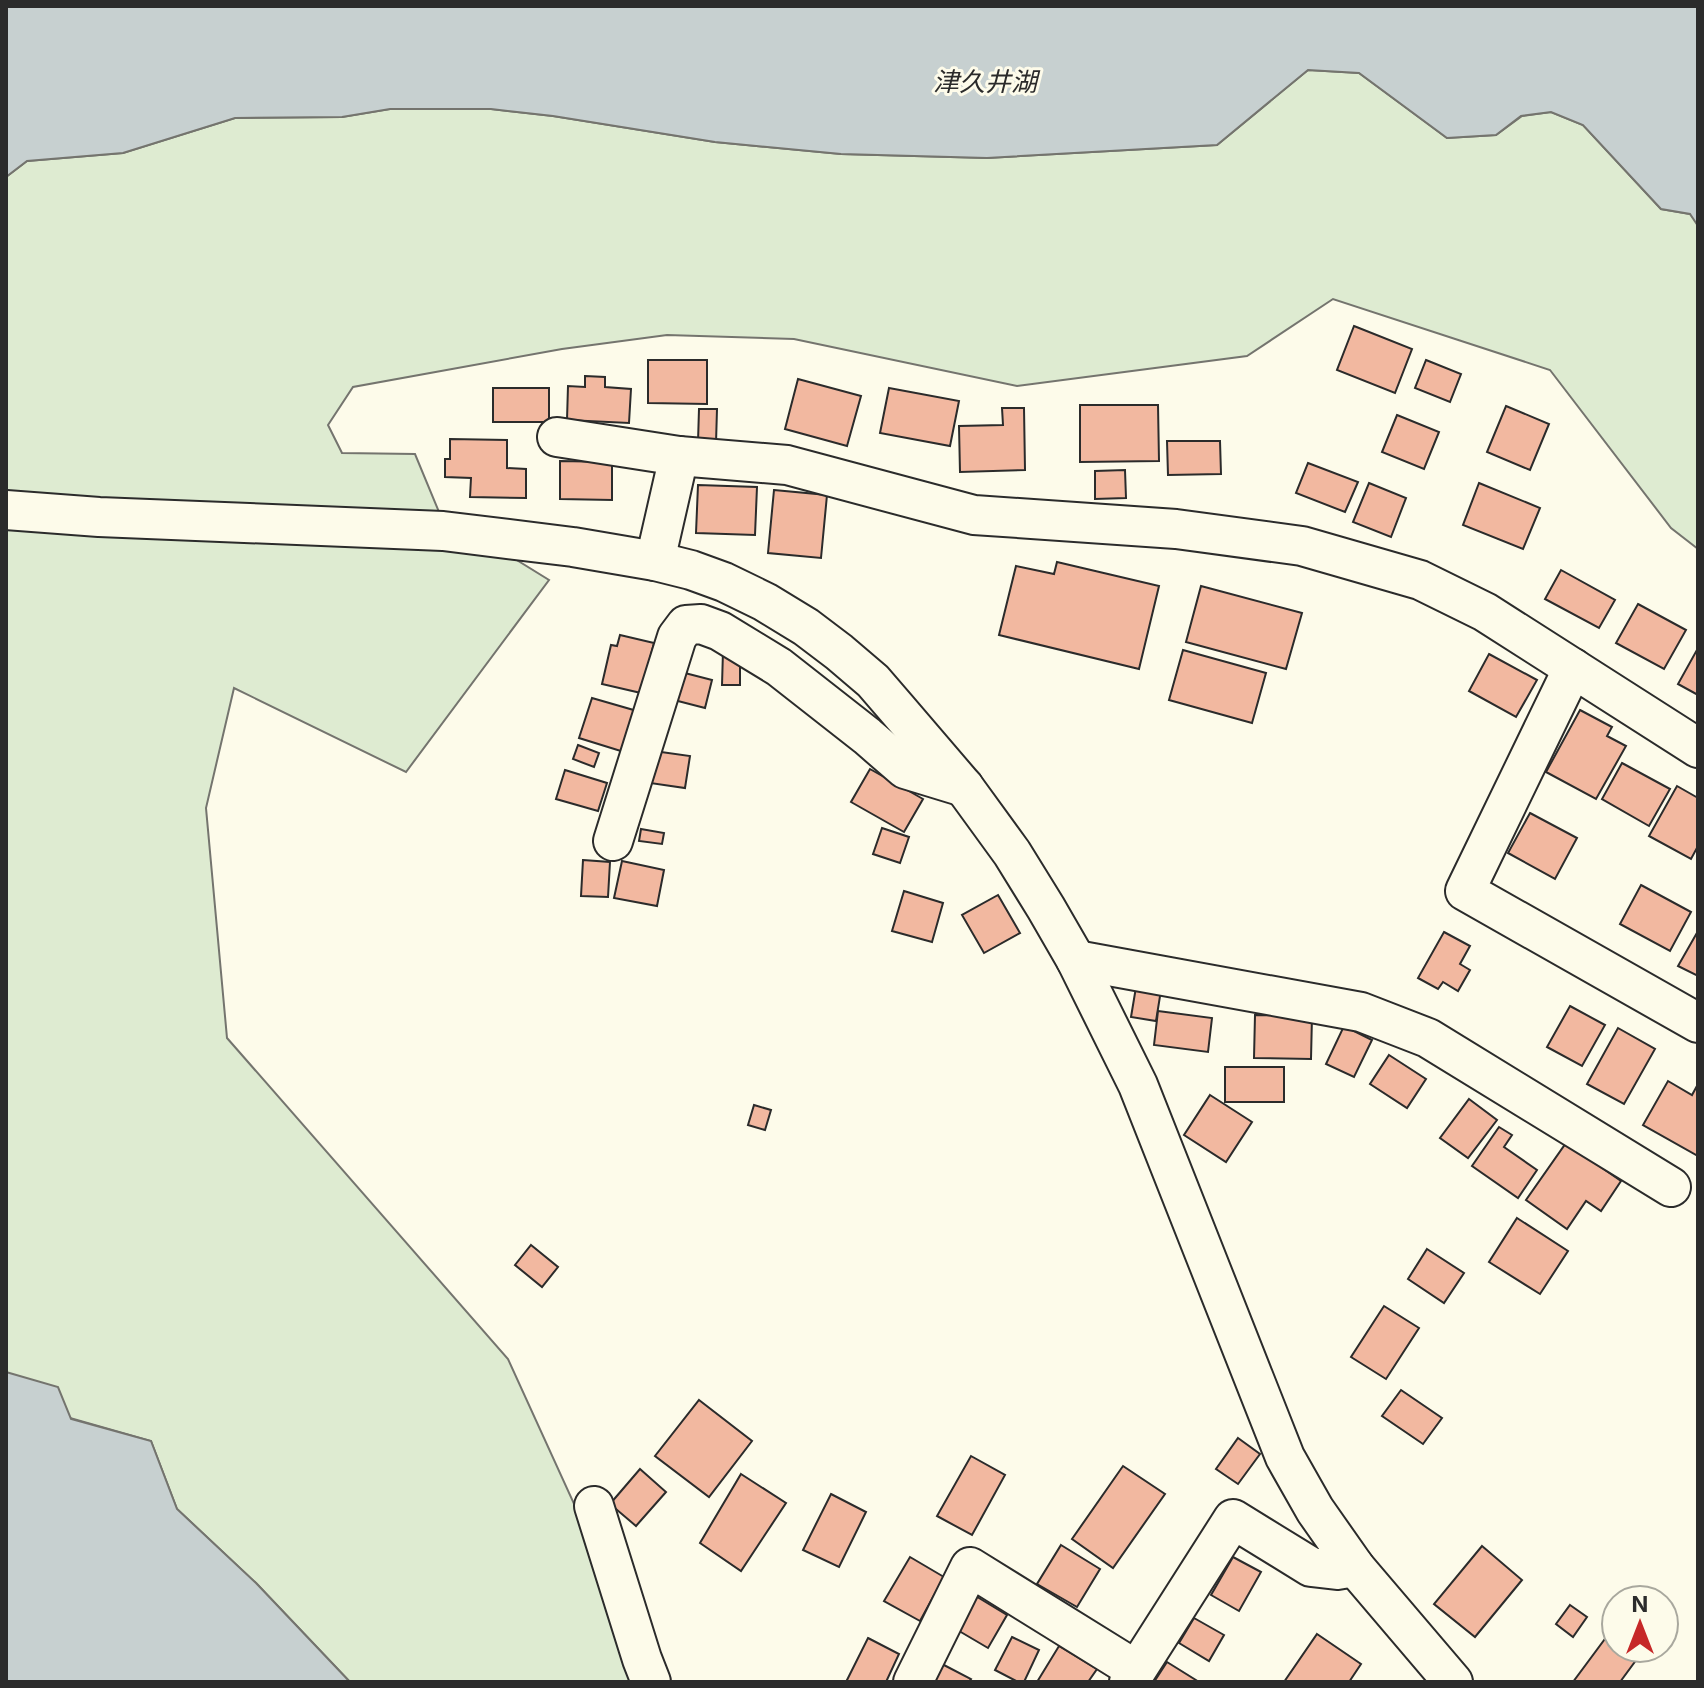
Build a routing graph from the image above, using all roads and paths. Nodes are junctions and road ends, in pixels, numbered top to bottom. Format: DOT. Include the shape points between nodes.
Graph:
graph roads {
  1 [pos="557,437"];
  2 [pos="679,456"];
  3 [pos="6,510"];
  4 [pos="655,561"];
  5 [pos="1573,668"];
  6 [pos="1698,748"];
  7 [pos="964,787"];
  8 [pos="613,841"];
  9 [pos="1076,960"];
  10 [pos="1698,1023"];
  11 [pos="1671,1187"];
  12 [pos="594,1506"];
  13 [pos="1355,1567"];
  14 [pos="1132,1676"];
  15 [pos="651,1682"];
  16 [pos="913,1682"];
  17 [pos="1453,1682"];
  1 -- 2 [label="street"];
  2 -- 4 [label="street"];
  2 -- 5 [label="street" via="787,465 974,515 1176,529 1302,546 1420,580 1485,612"];
  3 -- 4 [label="street" via="443,531"];
  4 -- 7 [label="street" via="724,582 806,627 873,681"];
  5 -- 6 [label="street"];
  5 -- 10 [label="street" via="1465,891"];
  7 -- 8 [label="street" via="905,769 779,667 720,631 686,625 677,637"];
  7 -- 9 [label="street" via="1012,853"];
  9 -- 11 [label="street" via="1361,1012 1428,1038"];
  9 -- 13 [label="street" via="1138,1085 1285,1457"];
  12 -- 15 [label="street"];
  13 -- 14 [label="street" via="1311,1567 1233,1519"];
  13 -- 17 [label="street"];
  14 -- 16 [label="street" via="970,1567"];
}
